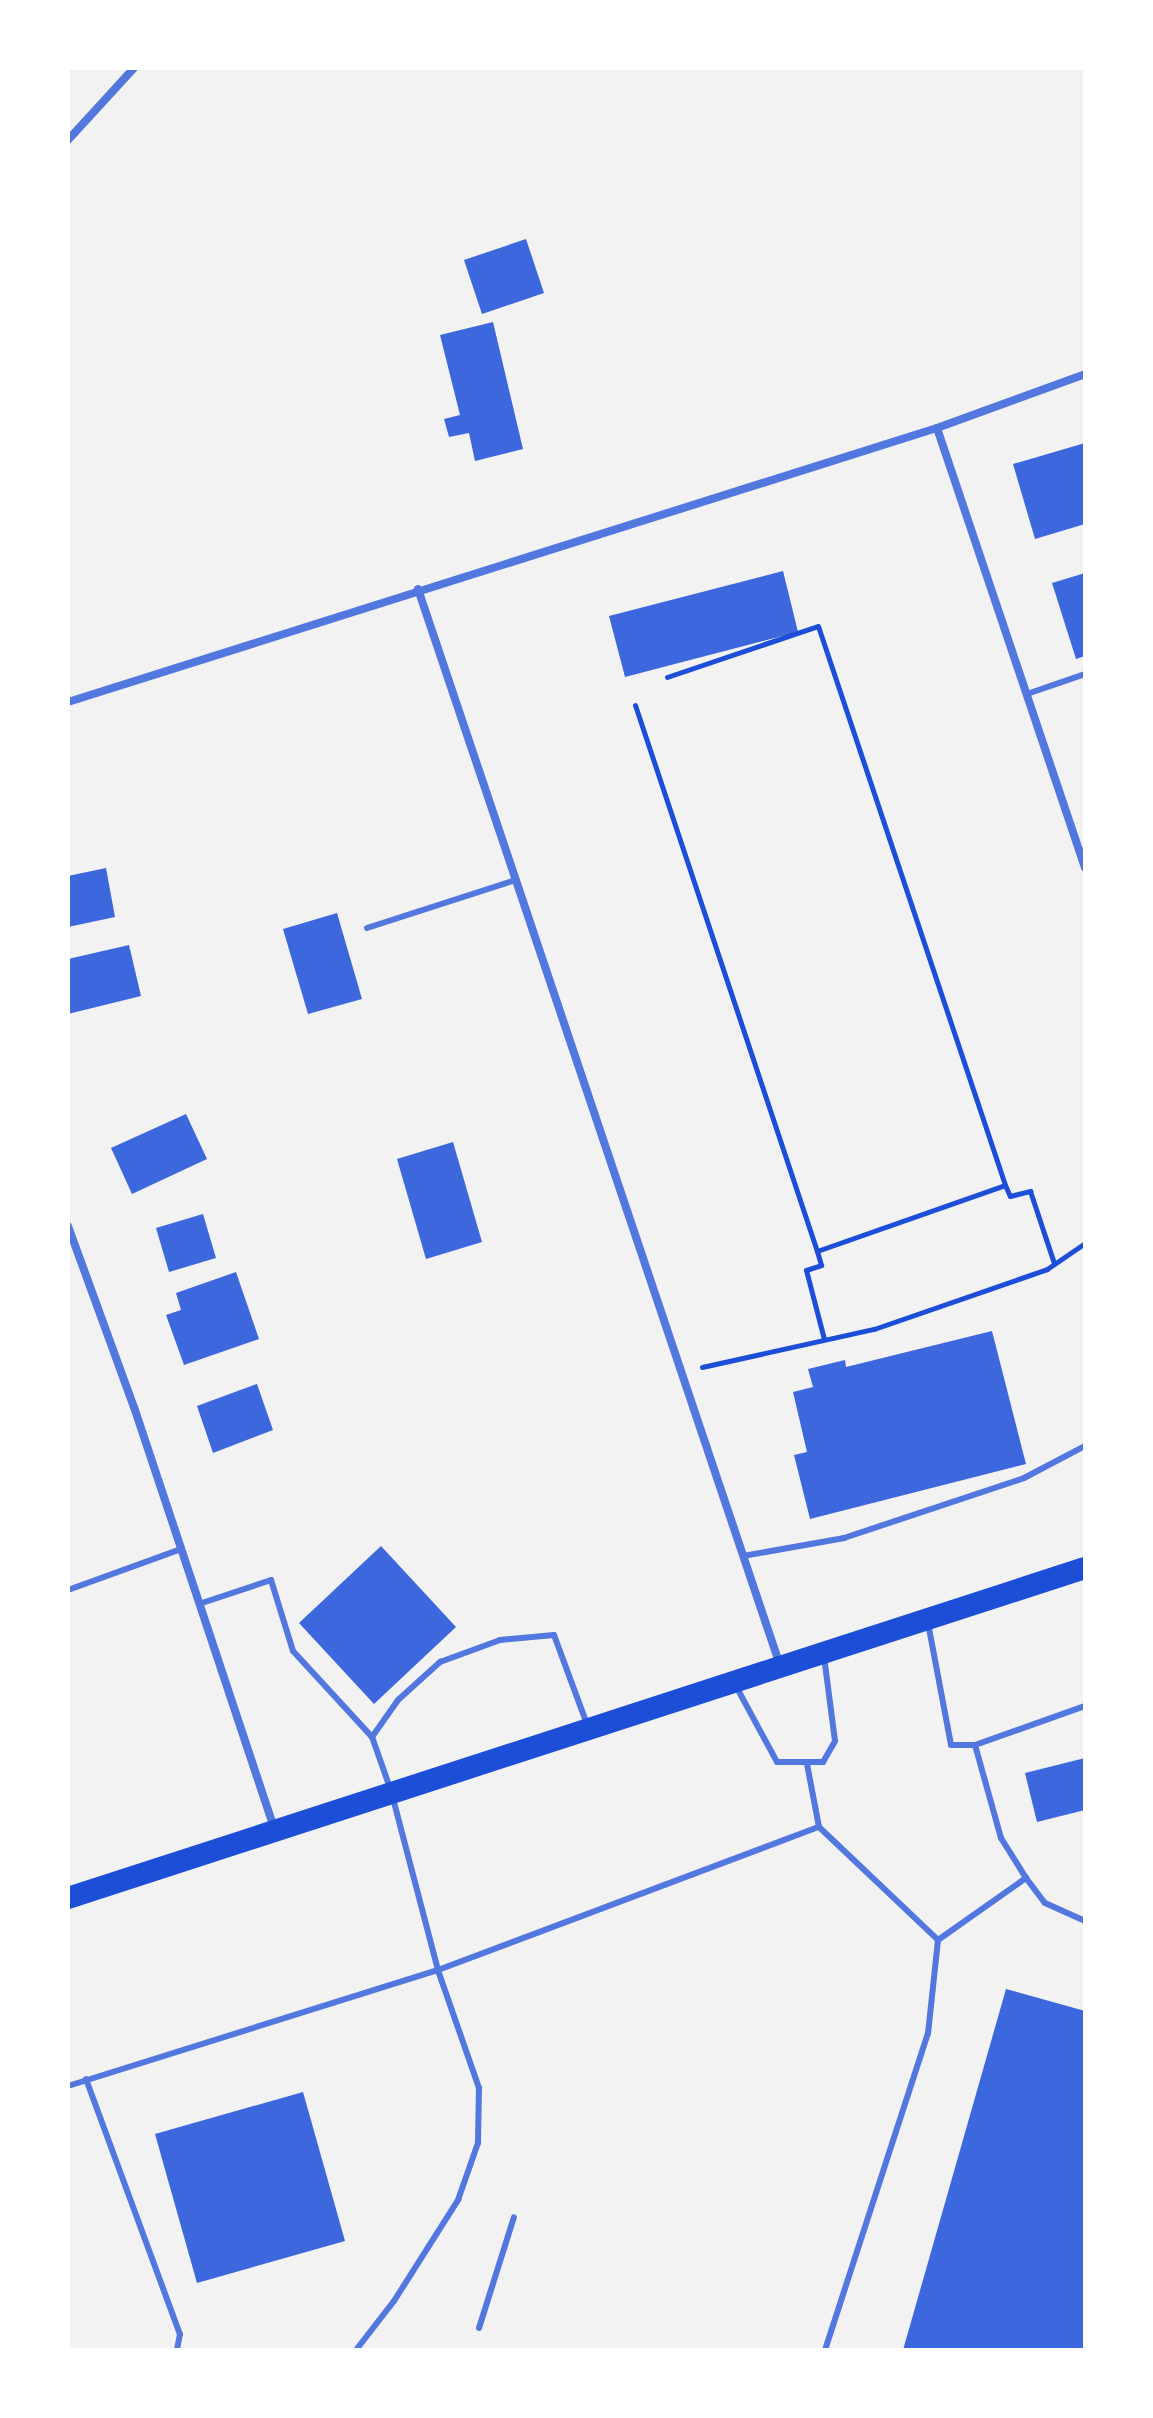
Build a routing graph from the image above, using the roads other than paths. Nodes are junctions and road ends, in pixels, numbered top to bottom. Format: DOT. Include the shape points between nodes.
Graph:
graph roads {
  1 [pos="134,68"];
  2 [pos="68,140"];
  3 [pos="1085,374"];
  4 [pos="937,428"];
  5 [pos="418,589"];
  6 [pos="1085,674"];
  7 [pos="1027,694"];
  8 [pos="68,702"];
  9 [pos="1085,868"];
  10 [pos="516,880"];
  11 [pos="367,928"];
  12 [pos="68,1226"];
  13 [pos="1085,1446"];
  14 [pos="181,1549"];
  15 [pos="743,1556"];
  16 [pos="1085,1568"];
  17 [pos="68,1590"];
  18 [pos="199,1604"];
  19 [pos="927,1618"];
  20 [pos="823,1652"];
  21 [pos="781,1666"];
  22 [pos="734,1681"];
  23 [pos="1085,1706"];
  24 [pos="589,1727"];
  25 [pos="372,1737"];
  26 [pos="975,1745"];
  27 [pos="807,1764"];
  28 [pos="391,1791"];
  29 [pos="819,1827"];
  30 [pos="274,1829"];
  31 [pos="1026,1878"];
  32 [pos="68,1898"];
  33 [pos="1085,1921"];
  34 [pos="938,1940"];
  35 [pos="438,1970"];
  36 [pos="86,2079"];
  37 [pos="68,2086"];
  38 [pos="514,2217"];
  39 [pos="479,2328"];
  40 [pos="177,2350"];
  41 [pos="356,2350"];
  42 [pos="825,2350"];
  1 -- 2 [label="street"];
  3 -- 4 [label="street"];
  4 -- 5 [label="street"];
  4 -- 7 [label="street"];
  5 -- 8 [label="street"];
  5 -- 10 [label="street"];
  6 -- 7 [label="lane"];
  7 -- 9 [label="street"];
  10 -- 11 [label="lane"];
  10 -- 15 [label="street"];
  12 -- 14 [label="street"];
  13 -- 15 [label="lane" via="1024,1478 844,1538"];
  14 -- 17 [label="lane"];
  14 -- 18 [label="street"];
  15 -- 21 [label="street"];
  16 -- 19 [label="highway"];
  18 -- 25 [label="lane" via="271,1580 293,1651"];
  18 -- 30 [label="street"];
  19 -- 20 [label="highway"];
  19 -- 26 [label="lane" via="951,1745"];
  20 -- 21 [label="highway"];
  20 -- 27 [label="lane" via="835,1741 823,1762"];
  21 -- 22 [label="highway"];
  22 -- 24 [label="highway"];
  22 -- 27 [label="lane" via="777,1762"];
  23 -- 26 [label="lane"];
  24 -- 25 [label="lane" via="554,1635 500,1640 440,1662 398,1700"];
  24 -- 28 [label="highway"];
  25 -- 28 [label="lane"];
  26 -- 31 [label="lane" via="1001,1838"];
  27 -- 29 [label="lane"];
  28 -- 30 [label="highway"];
  28 -- 35 [label="lane"];
  29 -- 34 [label="lane"];
  29 -- 35 [label="lane"];
  30 -- 32 [label="highway"];
  31 -- 33 [label="lane" via="1045,1903"];
  31 -- 34 [label="lane"];
  34 -- 42 [label="lane" via="928,2033"];
  35 -- 36 [label="lane"];
  35 -- 41 [label="lane" via="479,2088 478,2143 458,2200"];
  36 -- 37 [label="lane"];
  36 -- 40 [label="lane" via="180,2334"];
  38 -- 39 [label="lane"];
}
